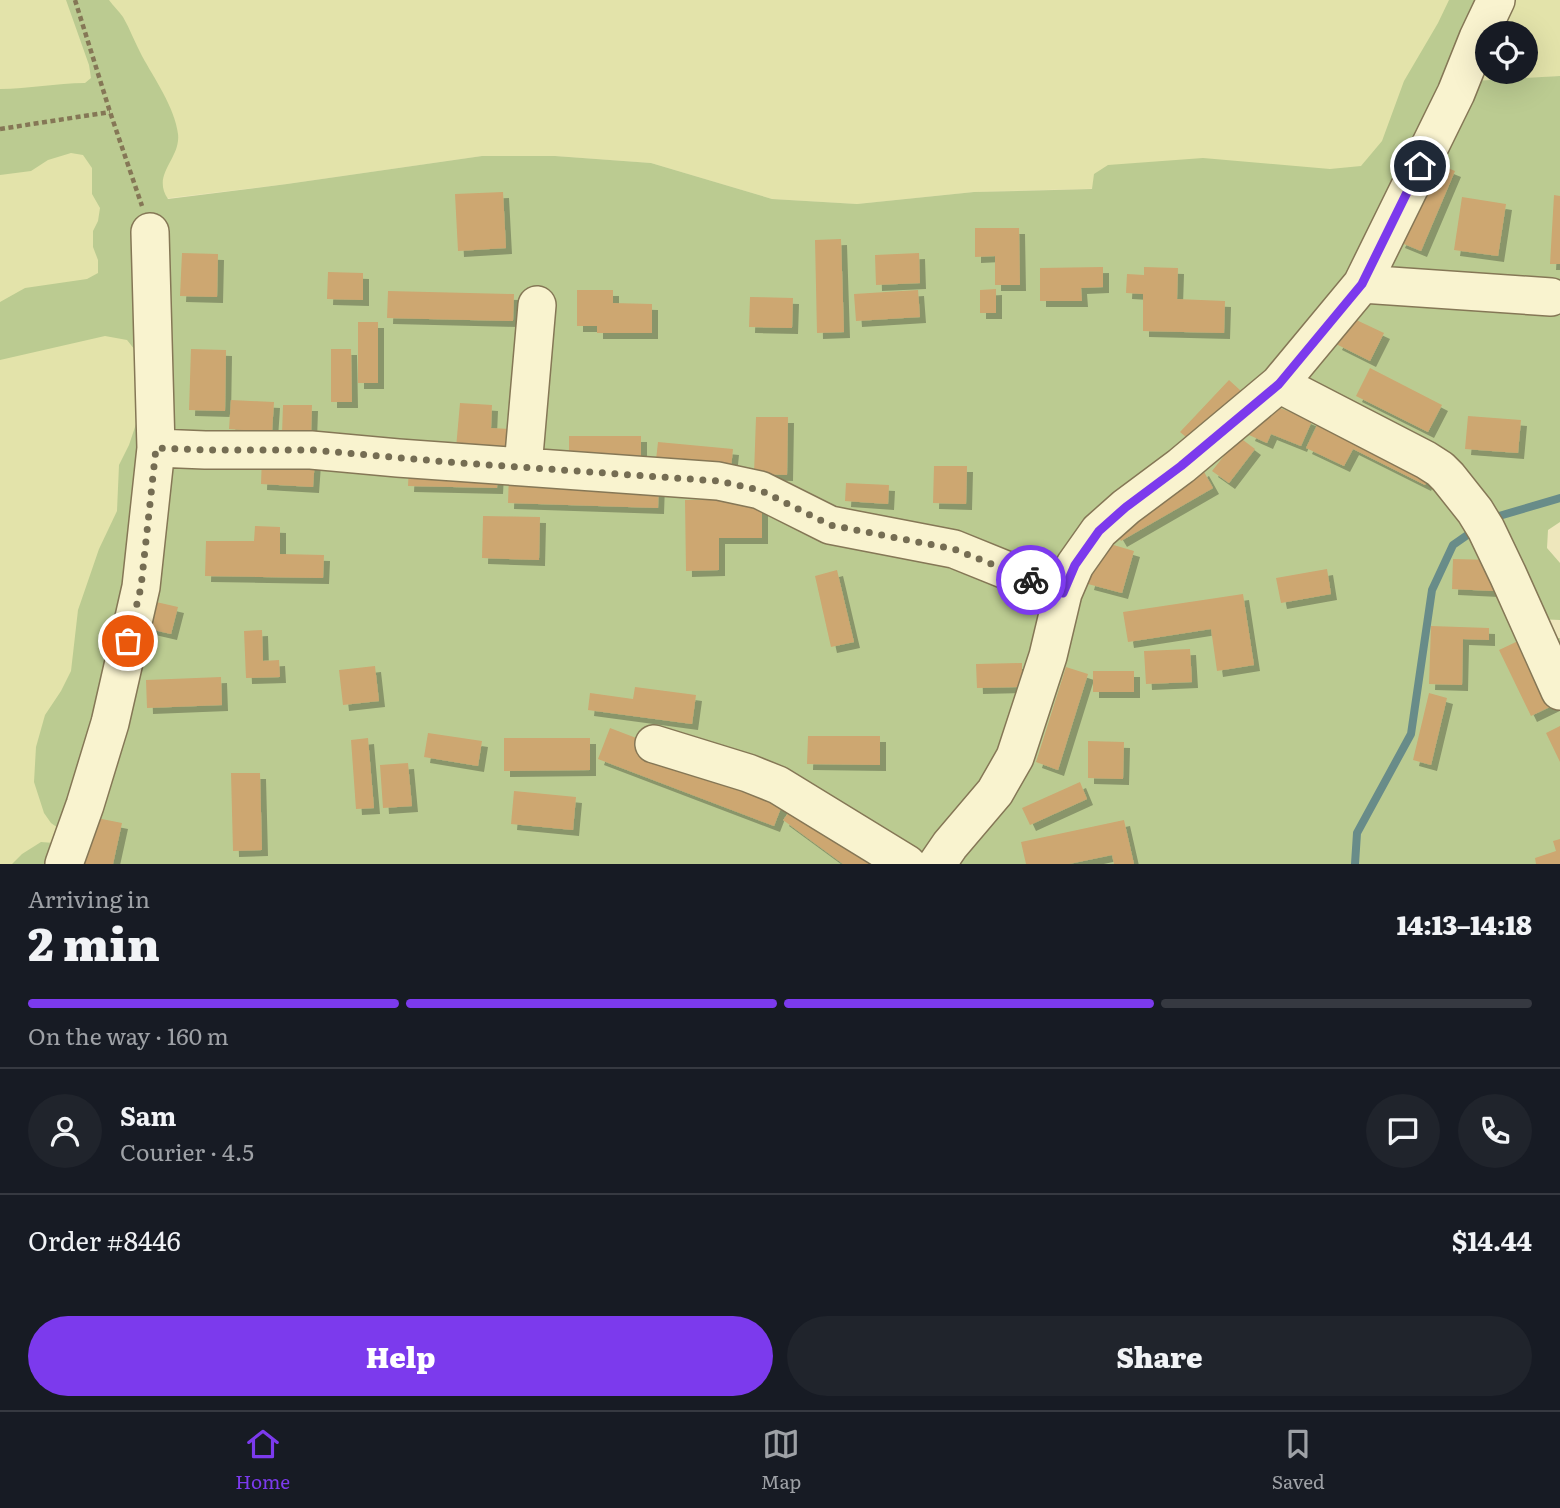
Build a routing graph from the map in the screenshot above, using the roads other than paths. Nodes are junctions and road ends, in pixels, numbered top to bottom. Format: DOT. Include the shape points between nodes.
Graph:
graph roads {
  1 [pos="1496,0"];
  2 [pos="150,232"];
  3 [pos="1362,284"];
  4 [pos="1551,297"];
  5 [pos="537,305"];
  6 [pos="1279,384"];
  7 [pos="156,448"];
  8 [pos="523,467"];
  9 [pos="1063,593"];
  10 [pos="1560,691"];
  11 [pos="654,744"];
  12 [pos="64,864"];
  13 [pos="906,864"];
  14 [pos="937,864"];
  1 -- 3 [label="lane" via="1456,93"];
  2 -- 7 [label="lane"];
  3 -- 4 [label="lane"];
  3 -- 6 [label="lane"];
  5 -- 8 [label="lane"];
  6 -- 9 [label="lane" via="1099,531 1075,565"];
  6 -- 10 [label="lane" via="1433,464 1448,477 1486,529"];
  7 -- 8 [label="lane" via="312,450"];
  7 -- 12 [label="lane" via="141,587 110,723"];
  8 -- 9 [label="lane" via="718,481 760,490 830,525 954,549"];
  9 -- 14 [label="lane" via="1015,757 995,792"];
  11 -- 13 [label="lane" via="778,785"];
}
